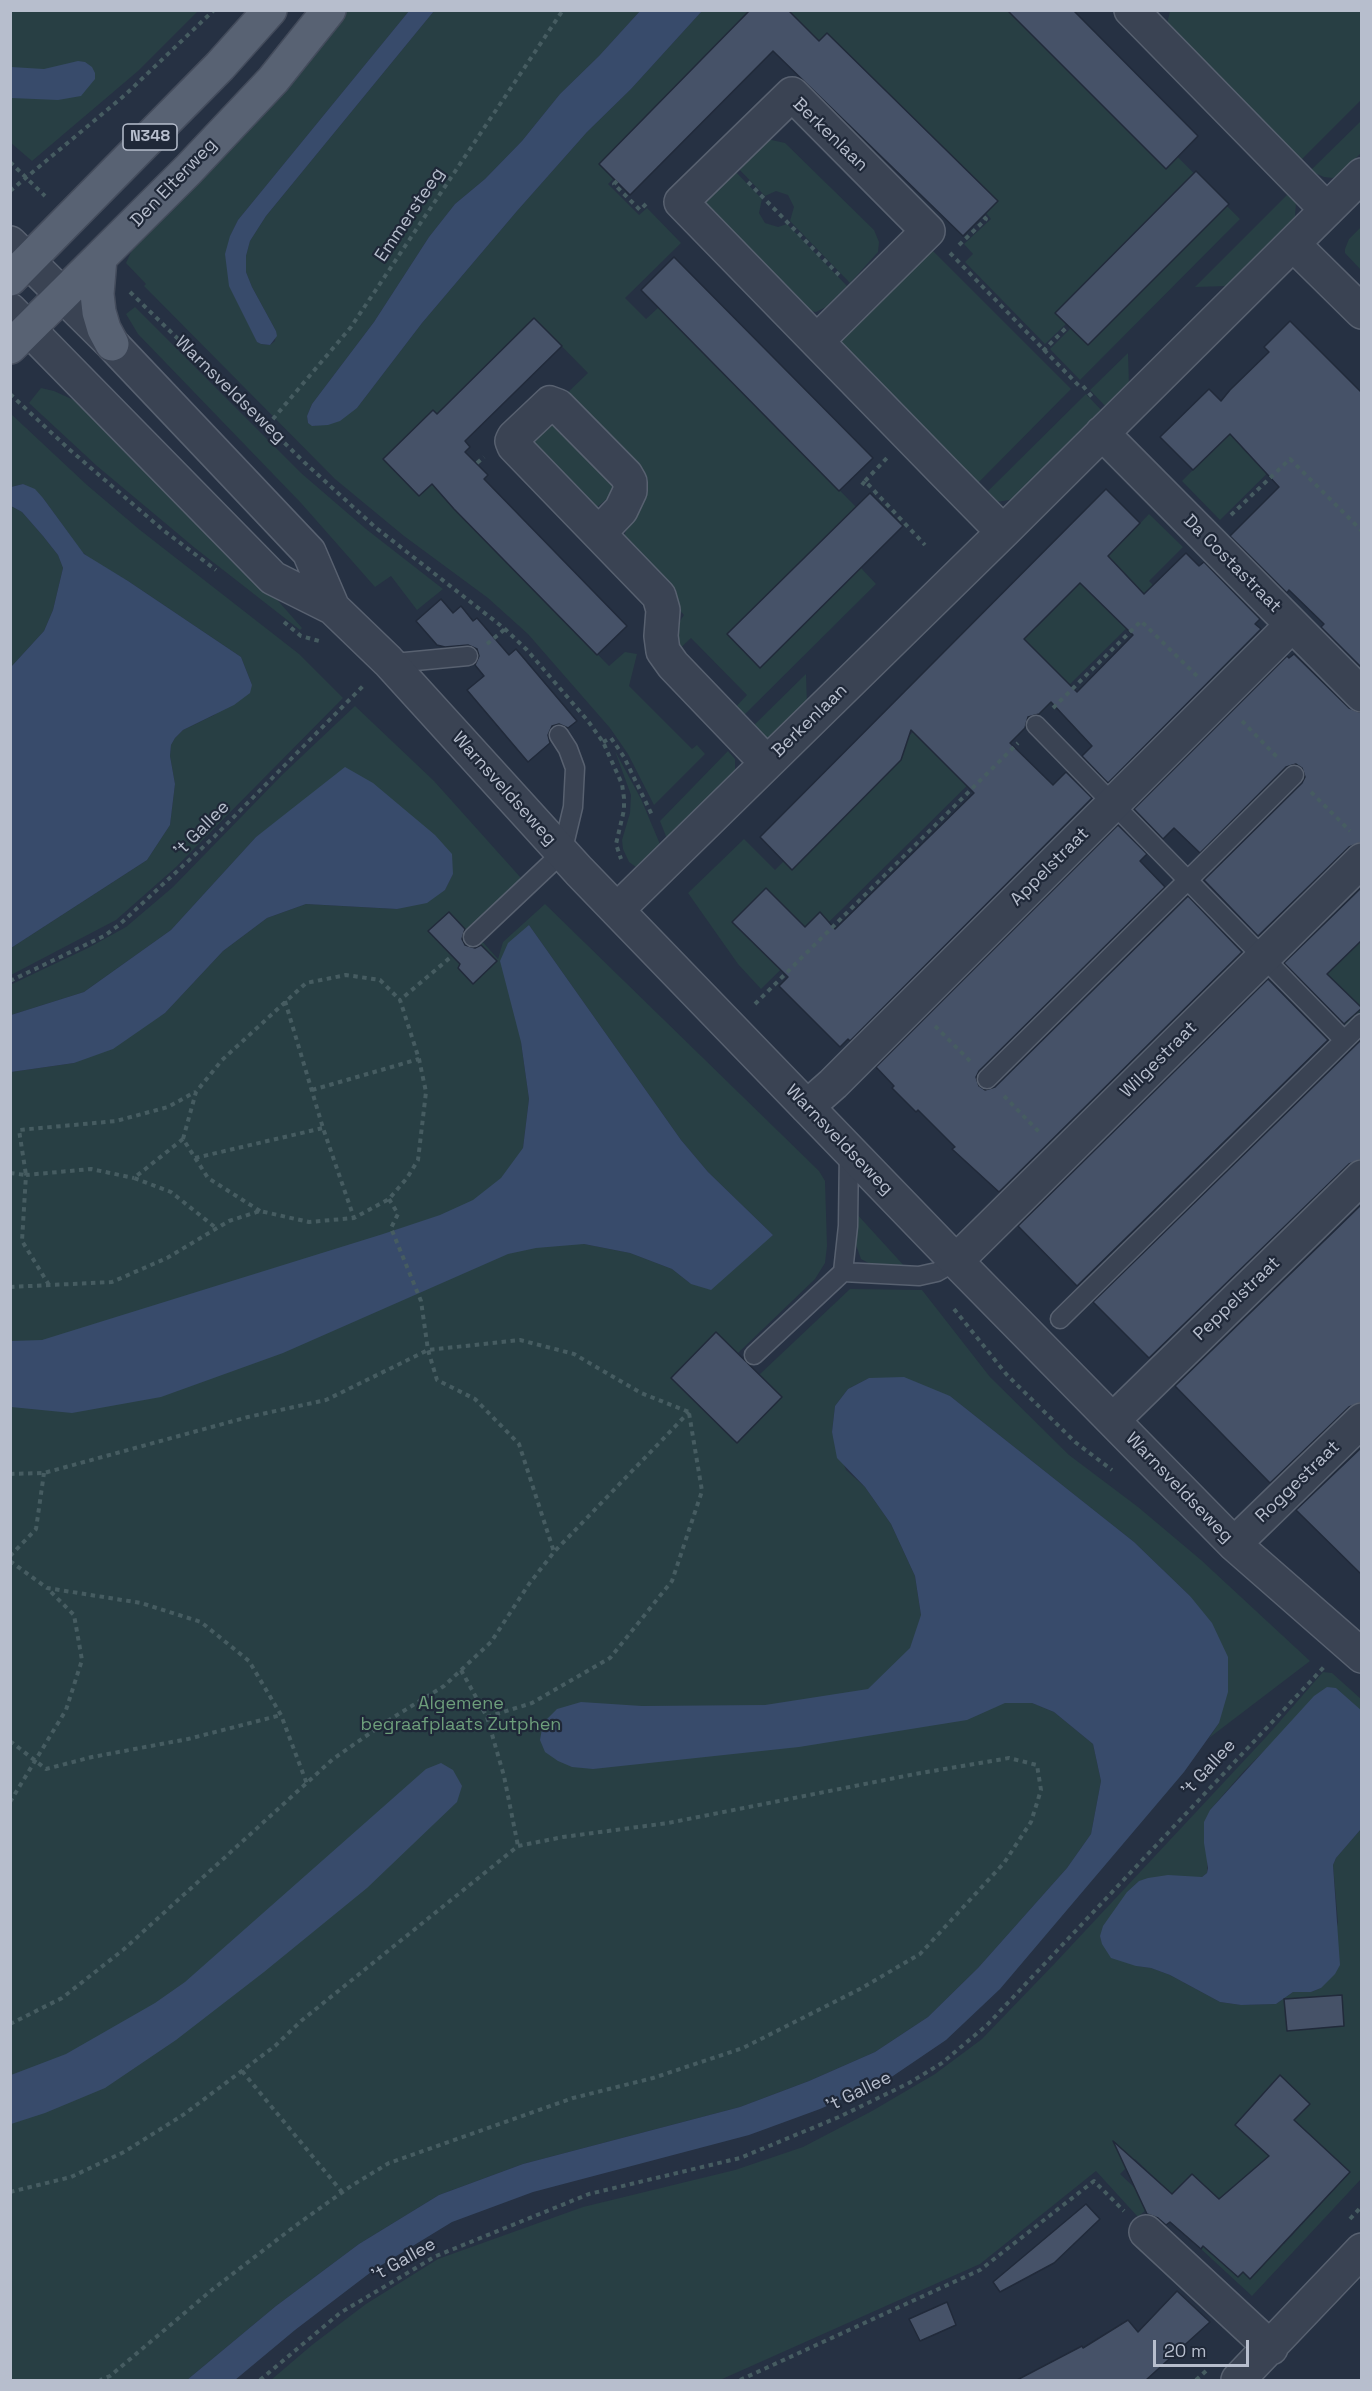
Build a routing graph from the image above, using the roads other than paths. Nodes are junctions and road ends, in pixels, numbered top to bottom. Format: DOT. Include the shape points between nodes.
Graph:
graph roads {
  1 [pos="270,10"];
  2 [pos="329,10"];
  3 [pos="1135,12"];
  4 [pos="1362,175"];
  5 [pos="1327,210"];
  6 [pos="1293,244"];
  7 [pos="100,258"];
  8 [pos="17,261"];
  9 [pos="62,295"];
  10 [pos="1362,312"];
  11 [pos="16,329"];
  12 [pos="817,341"];
  13 [pos="112,344"];
  14 [pos="1102,433"];
  15 [pos="599,532"];
  16 [pos="1003,532"];
  17 [pos="333,608"];
  18 [pos="1292,625"];
  19 [pos="468,656"];
  20 [pos="388,662"];
  21 [pos="1362,695"];
  22 [pos="1036,725"];
  23 [pos="559,735"];
  24 [pos="767,763"];
  25 [pos="1294,775"];
  26 [pos="1113,804"];
  27 [pos="562,853"];
  28 [pos="1362,860"];
  29 [pos="1188,881"];
  30 [pos="617,910"];
  31 [pos="473,937"];
  32 [pos="1263,958"];
  33 [pos="1362,1023"];
  34 [pos="1344,1040"];
  35 [pos="987,1079"];
  36 [pos="807,1107"];
  37 [pos="849,1150"];
  38 [pos="1362,1177"];
  39 [pos="956,1261"];
  40 [pos="843,1272"];
  41 [pos="1060,1319"];
  42 [pos="754,1355"];
  43 [pos="1113,1420"];
  44 [pos="1362,1420"];
  45 [pos="1234,1544"];
  46 [pos="1355,1650"];
  47 [pos="1146,2232"];
  48 [pos="1362,2250"];
  49 [pos="1271,2348"];
  50 [pos="1238,2380"];
  1 -- 8 [label="main road, N348" via="220,66"];
  2 -- 7 [label="main road, Den Elterweg / N348" via="273,80"];
  3 -- 5 [label="street"];
  4 -- 5 [label="street, Berkenlaan"];
  5 -- 6 [label="street, Berkenlaan"];
  6 -- 10 [label="street"];
  6 -- 14 [label="street, Berkenlaan"];
  7 -- 9 [label="main road, Den Elterweg / N348"];
  7 -- 13 [label="main road" via="99,312"];
  8 -- 9 [label="street, Warnsveldseweg"];
  9 -- 11 [label="main road, Den Elterweg / N348"];
  9 -- 13 [label="street, Warnsveldseweg"];
  11 -- 17 [label="street, Warnsveldseweg" via="273,578"];
  12 -- 12 [label="street, Berkenlaan" via="681,202 792,94 928,231"];
  12 -- 16 [label="street, Berkenlaan"];
  13 -- 17 [label="street, Warnsveldseweg" via="309,552"];
  14 -- 16 [label="street, Berkenlaan"];
  14 -- 18 [label="street, Da Costastraat"];
  15 -- 24 [label="street" via="659,596 663,651 673,665"];
  16 -- 24 [label="street, Berkenlaan"];
  17 -- 20 [label="street, Warnsveldseweg"];
  18 -- 21 [label="street, Da Costastraat"];
  18 -- 26 [label="street, Appelstraat"];
  19 -- 20 [label="lane"];
  20 -- 27 [label="street, Warnsveldseweg"];
  22 -- 26 [label="lane"];
  23 -- 27 [label="lane" via="575,768 573,807"];
  24 -- 30 [label="street, Berkenlaan"];
  25 -- 29 [label="lane"];
  26 -- 29 [label="lane"];
  26 -- 36 [label="street, Appelstraat"];
  27 -- 30 [label="street, Warnsveldseweg"];
  27 -- 31 [label="lane"];
  28 -- 32 [label="street, Wilgestraat"];
  29 -- 32 [label="lane"];
  29 -- 35 [label="lane"];
  30 -- 36 [label="street, Warnsveldseweg"];
  32 -- 34 [label="lane"];
  32 -- 39 [label="street, Wilgestraat"];
  33 -- 34 [label="lane"];
  34 -- 41 [label="lane"];
  36 -- 37 [label="street, Warnsveldseweg"];
  37 -- 39 [label="street, Warnsveldseweg"];
  37 -- 40 [label="lane"];
  38 -- 43 [label="street, Peppelstraat"];
  39 -- 40 [label="lane" via="937,1272 919,1276"];
  39 -- 43 [label="street, Warnsveldseweg"];
  40 -- 42 [label="lane"];
  43 -- 45 [label="street, Warnsveldseweg"];
  44 -- 45 [label="street, Roggestraat"];
  45 -- 46 [label="street, Warnsveldseweg"];
  47 -- 49 [label="street"];
  48 -- 49 [label="street"];
  49 -- 50 [label="street"];
}
